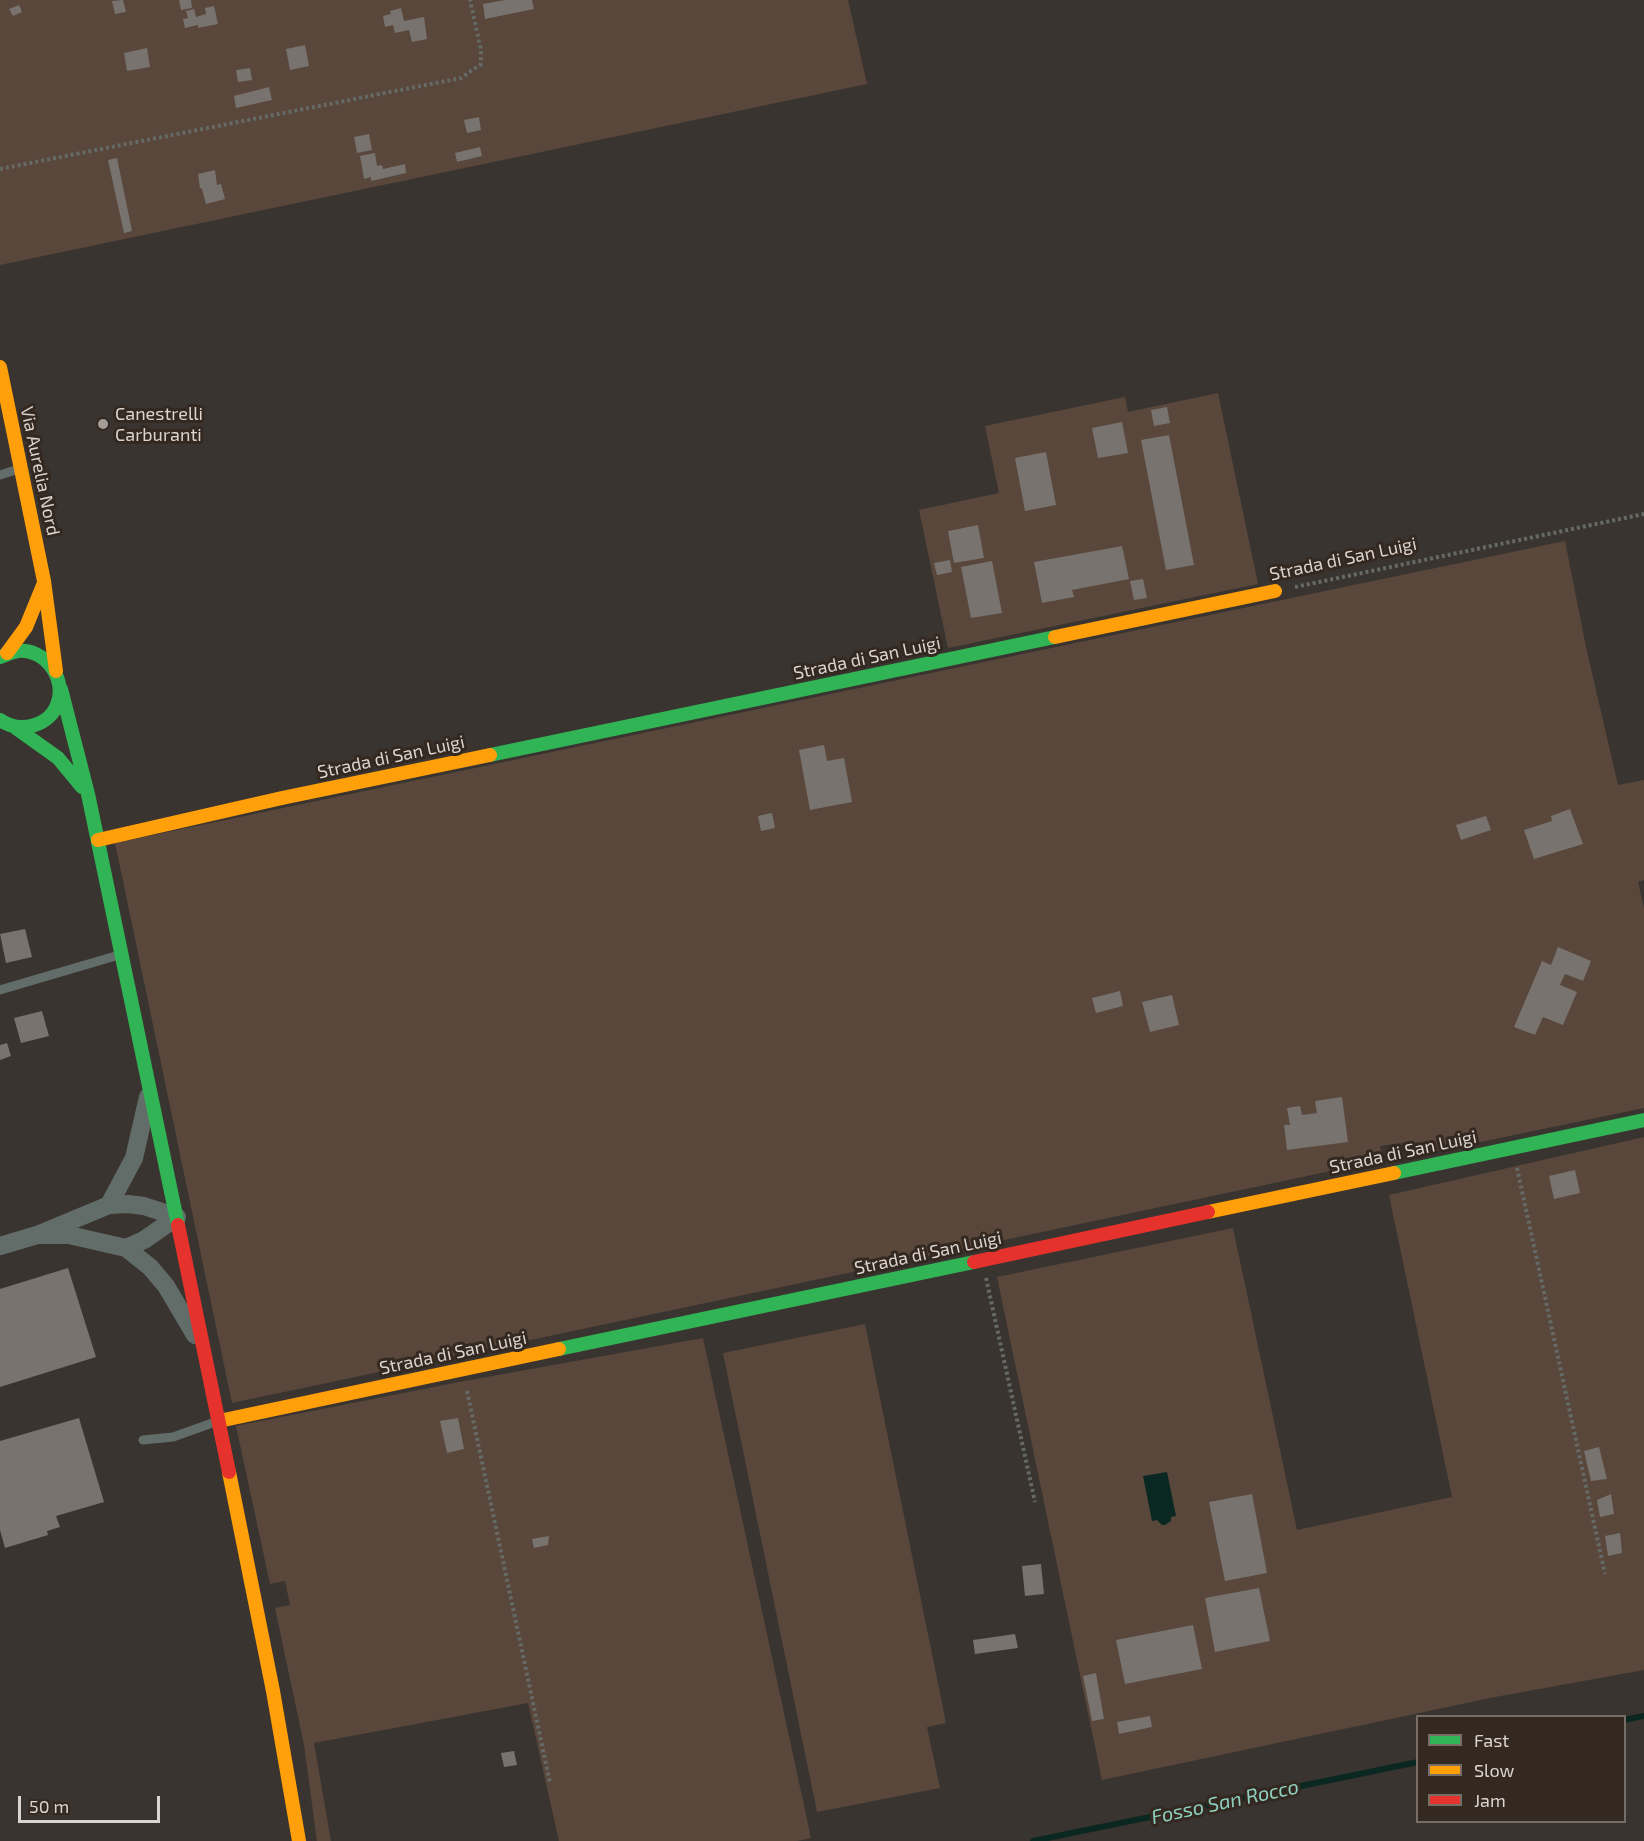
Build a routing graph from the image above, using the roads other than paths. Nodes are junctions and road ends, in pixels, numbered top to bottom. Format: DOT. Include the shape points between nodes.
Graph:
graph roads {
  1 [pos="0,367"];
  2 [pos="21,468"];
  3 [pos="0,475"];
  4 [pos="44,581"];
  5 [pos="1275,591"];
  6 [pos="4,655"];
  7 [pos="56,671"];
  8 [pos="61,689"];
  9 [pos="0,720"];
  10 [pos="16,728"];
  11 [pos="88,794"];
  12 [pos="98,840"];
  13 [pos="122,954"];
  14 [pos="0,990"];
  15 [pos="149,1092"];
  16 [pos="1644,1120"];
  17 [pos="109,1206"];
  18 [pos="177,1217"];
  19 [pos="37,1235"];
  20 [pos="0,1246"];
  21 [pos="126,1248"];
  22 [pos="204,1351"];
  23 [pos="219,1421"];
  24 [pos="143,1440"];
  25 [pos="299,1841"];
  1 -- 2 [label="street, Via Aurelia Nord"];
  2 -- 3 [label="lane"];
  2 -- 4 [label="street, Via Aurelia Nord"];
  4 -- 6 [label="street" via="26,627"];
  4 -- 7 [label="street, Via Aurelia Nord"];
  5 -- 12 [label="street, Strada di San Luigi"];
  6 -- 7 [label="street" via="29,651 40,655"];
  7 -- 8 [label="street, Via Aurelia Nord"];
  8 -- 10 [label="street" via="52,714 30,727"];
  8 -- 11 [label="street, Via Aurelia Nord"];
  9 -- 10 [label="street"];
  10 -- 11 [label="street" via="58,758"];
  11 -- 12 [label="street, Via Aurelia Nord"];
  12 -- 13 [label="street, Via Aurelia Nord"];
  13 -- 14 [label="lane"];
  13 -- 15 [label="street, Via Aurelia Nord"];
  15 -- 17 [label="street" via="134,1158"];
  15 -- 18 [label="street, Via Aurelia Nord"];
  16 -- 23 [label="street, Strada di San Luigi"];
  17 -- 18 [label="street" via="144,1206"];
  17 -- 19 [label="street"];
  18 -- 21 [label="street"];
  18 -- 22 [label="street, Via Aurelia Nord"];
  19 -- 20 [label="street"];
  19 -- 21 [label="street" via="69,1235"];
  21 -- 22 [label="street" via="166,1286"];
  22 -- 23 [label="street, Via Aurelia Nord"];
  23 -- 24 [label="lane" via="173,1437"];
  23 -- 25 [label="street, Via Aurelia Nord"];
}
